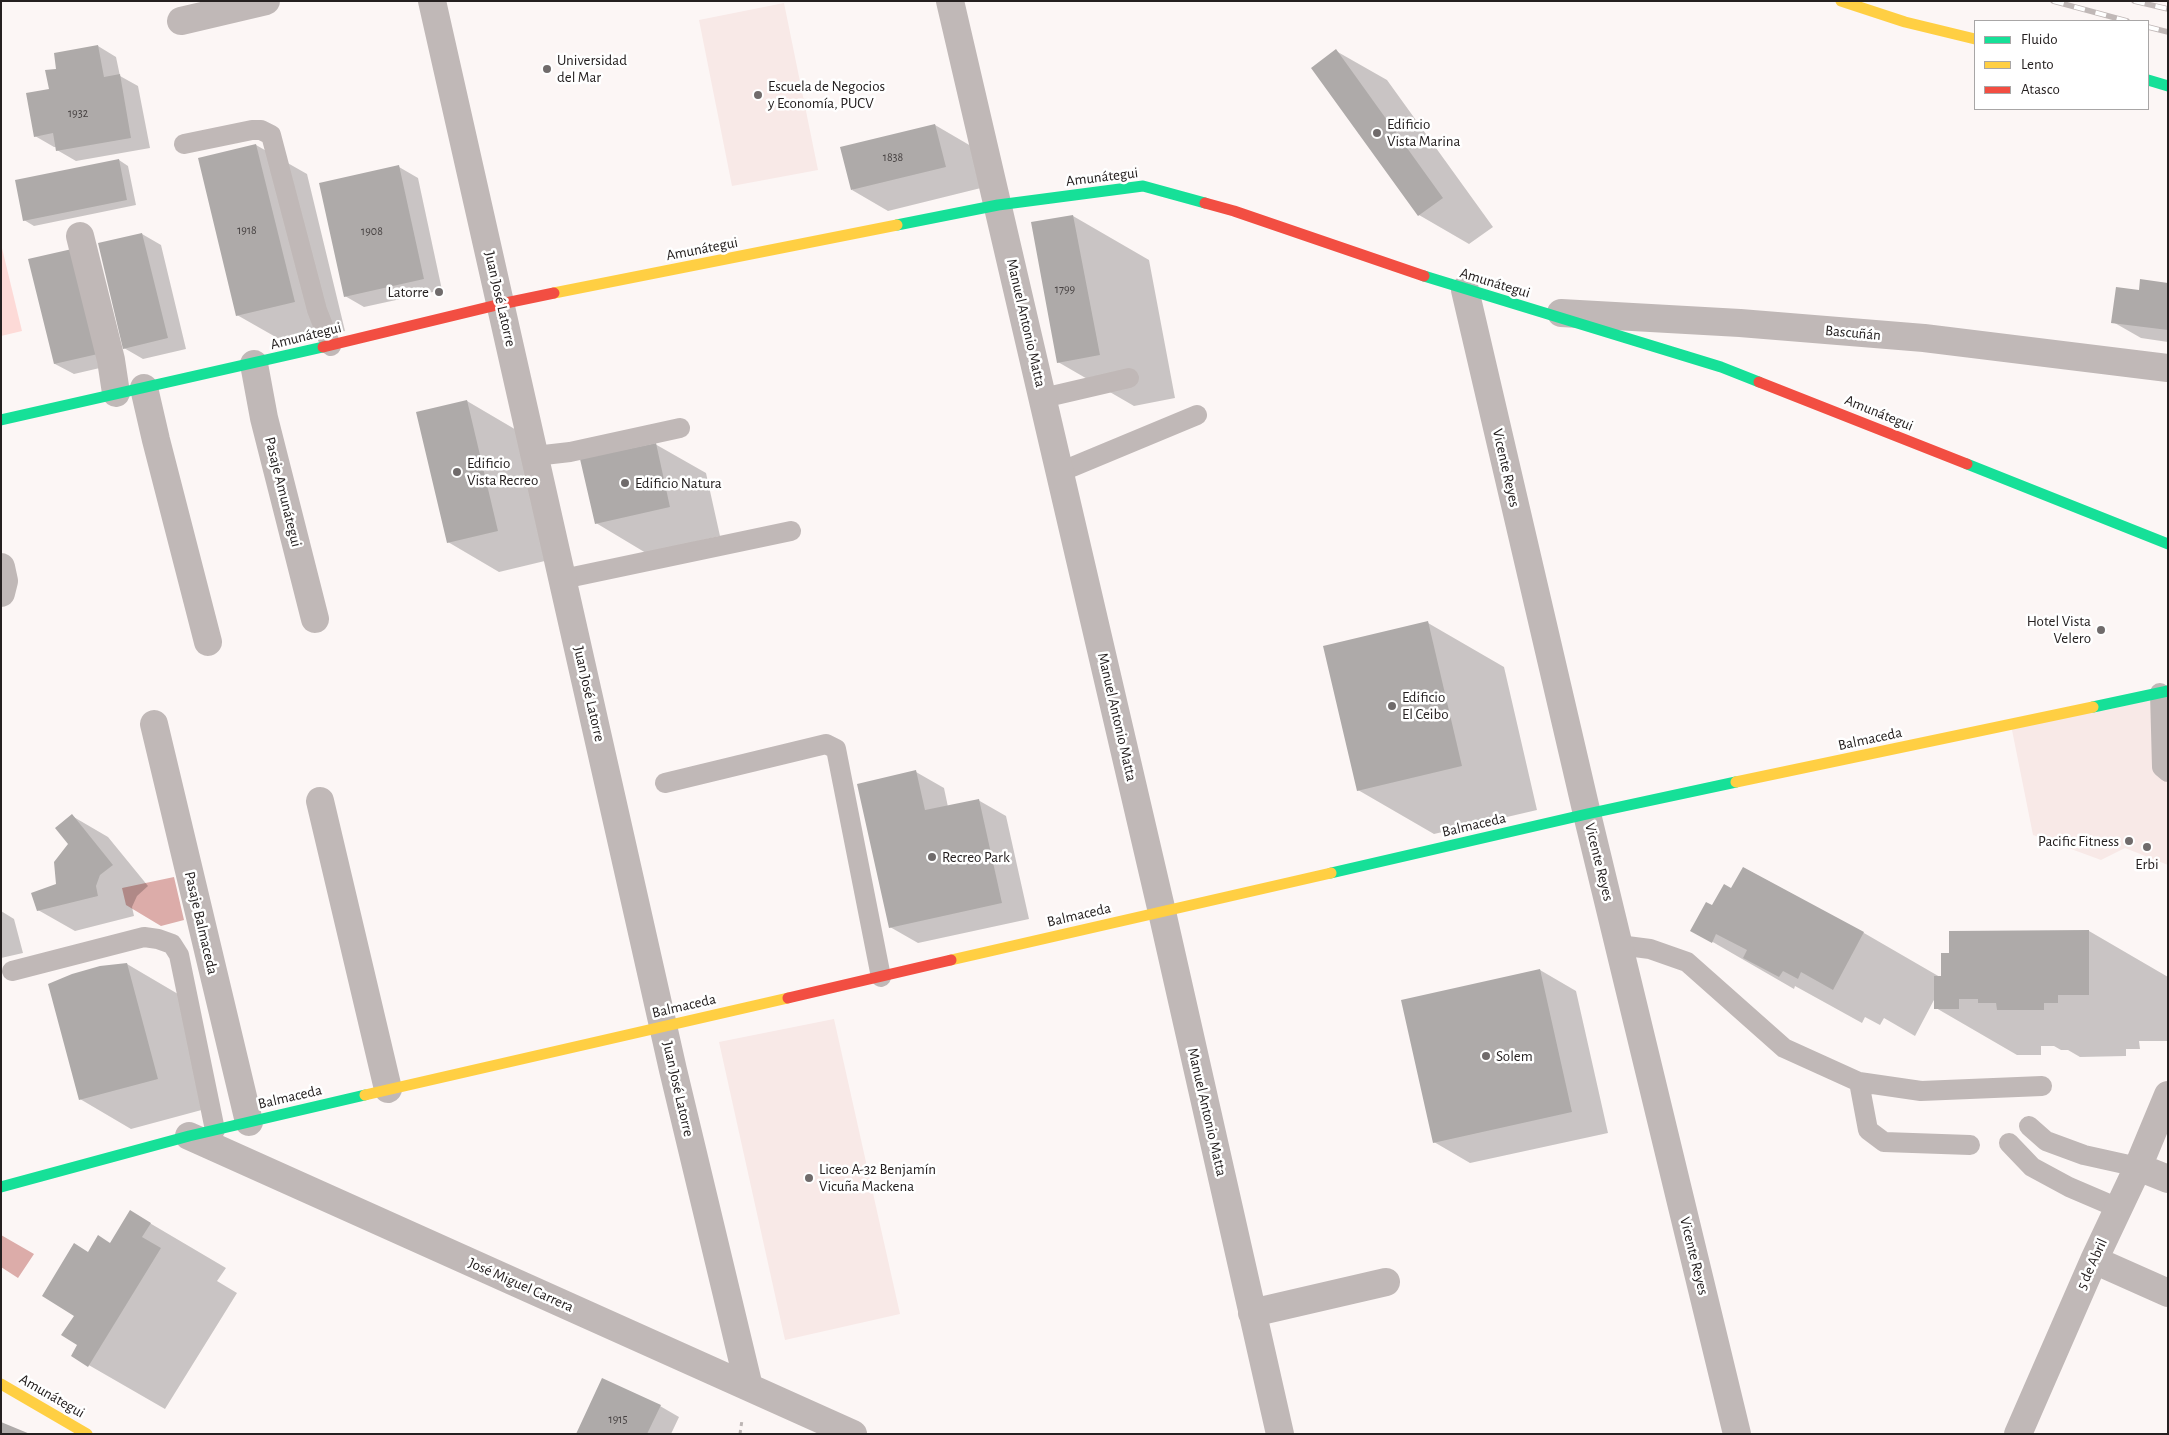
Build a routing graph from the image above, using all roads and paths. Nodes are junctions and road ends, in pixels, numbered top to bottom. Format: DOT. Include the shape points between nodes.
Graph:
graph roads {
  1 [pos="266,1"];
  2 [pos="432,1"];
  3 [pos="950,1"];
  4 [pos="1841,1"];
  5 [pos="181,21"];
  6 [pos="1974,39"];
  7 [pos="2149,80"];
  8 [pos="2168,86"];
  9 [pos="184,144"];
  10 [pos="998,205"];
  11 [pos="80,236"];
  12 [pos="1465,290"];
  13 [pos="502,304"];
  14 [pos="1537,312"];
  15 [pos="331,346"];
  16 [pos="254,364"];
  17 [pos="2168,368"];
  18 [pos="1129,378"];
  19 [pos="144,388"];
  20 [pos="116,393"];
  21 [pos="1043,398"];
  22 [pos="1197,415"];
  23 [pos="1,420"];
  24 [pos="680,428"];
  25 [pos="536,456"];
  26 [pos="1060,472"];
  27 [pos="790,531"];
  28 [pos="2168,544"];
  29 [pos="1,567"];
  30 [pos="563,579"];
  31 [pos="1,593"];
  32 [pos="315,619"];
  33 [pos="208,642"];
  34 [pos="2164,692"];
  35 [pos="154,724"];
  36 [pos="2168,772"];
  37 [pos="664,783"];
  38 [pos="320,801"];
  39 [pos="1587,814"];
  40 [pos="1162,912"];
  41 [pos="1619,945"];
  42 [pos="12,971"];
  43 [pos="881,976"];
  44 [pos="664,1026"];
  45 [pos="1859,1082"];
  46 [pos="2042,1086"];
  47 [pos="388,1089"];
  48 [pos="2168,1095"];
  49 [pos="249,1122"];
  50 [pos="2029,1126"];
  51 [pos="215,1130"];
  52 [pos="189,1136"];
  53 [pos="2009,1143"];
  54 [pos="1970,1145"];
  55 [pos="2138,1167"];
  56 [pos="2168,1179"];
  57 [pos="1,1187"];
  58 [pos="2118,1208"];
  59 [pos="2094,1260"];
  60 [pos="1386,1282"];
  61 [pos="2168,1292"];
  62 [pos="1252,1313"];
  63 [pos="1,1384"];
  64 [pos="748,1387"];
  65 [pos="87,1434"];
  66 [pos="853,1434"];
  67 [pos="1280,1434"];
  68 [pos="1737,1434"];
  69 [pos="2018,1434"];
  1 -- 5 [label="street"];
  2 -- 13 [label="street, Juan José Latorre"];
  3 -- 10 [label="street, Manuel Antonio Matta"];
  4 -- 6 [label="street" via="1905,22"];
  7 -- 8 [label="street"];
  9 -- 15 [label="lane" via="252,130 271,135 317,310"];
  10 -- 12 [label="street, Amunátegui" via="1143,186 1234,211"];
  10 -- 13 [label="street, Amunátegui"];
  10 -- 21 [label="street, Manuel Antonio Matta"];
  11 -- 20 [label="street" via="111,360"];
  12 -- 14 [label="street, Amunátegui"];
  12 -- 39 [label="street, Vicente Reyes"];
  13 -- 15 [label="street, Amunátegui"];
  13 -- 25 [label="street, Juan José Latorre"];
  14 -- 17 [label="street, Bascuñán" via="1740,323 1924,338"];
  14 -- 28 [label="street, Amunátegui" via="1721,367"];
  15 -- 16 [label="street, Amunátegui"];
  16 -- 19 [label="street, Amunátegui"];
  16 -- 32 [label="street, Pasaje Amunátegui" via="264,418"];
  18 -- 21 [label="lane"];
  19 -- 20 [label="street, Amunátegui"];
  19 -- 33 [label="street"];
  20 -- 23 [label="street, Amunátegui"];
  21 -- 26 [label="street, Manuel Antonio Matta"];
  22 -- 26 [label="lane"];
  24 -- 25 [label="lane" via="570,452"];
  25 -- 30 [label="street, Juan José Latorre"];
  26 -- 40 [label="street, Manuel Antonio Matta"];
  27 -- 30 [label="lane"];
  29 -- 31 [label="street" via="4,581"];
  30 -- 44 [label="street, Juan José Latorre"];
  34 -- 36 [label="lane" via="2162,767"];
  34 -- 39 [label="street, Balmaceda"];
  35 -- 49 [label="street, Pasaje Balmaceda"];
  37 -- 43 [label="lane" via="826,744 836,749"];
  38 -- 47 [label="street"];
  39 -- 40 [label="street, Balmaceda"];
  39 -- 41 [label="street, Vicente Reyes"];
  40 -- 43 [label="street, Balmaceda"];
  40 -- 62 [label="street, Manuel Antonio Matta"];
  41 -- 45 [label="lane" via="1650,949 1687,962 1784,1048"];
  41 -- 68 [label="street, Vicente Reyes"];
  42 -- 51 [label="lane" via="144,937 172,944 179,955"];
  43 -- 44 [label="street, Balmaceda"];
  44 -- 47 [label="street, Balmaceda"];
  44 -- 64 [label="street, Juan José Latorre"];
  45 -- 46 [label="lane" via="1921,1090"];
  45 -- 54 [label="lane" via="1868,1130 1884,1142"];
  47 -- 49 [label="street, Balmaceda"];
  48 -- 55 [label="street, 5 de Abril"];
  49 -- 51 [label="street, Balmaceda"];
  50 -- 55 [label="lane" via="2046,1141 2084,1155"];
  51 -- 52 [label="street, Balmaceda"];
  52 -- 57 [label="street, Balmaceda"];
  52 -- 64 [label="street, José Miguel Carrera"];
  53 -- 58 [label="lane" via="2032,1167"];
  55 -- 56 [label="street"];
  55 -- 58 [label="street, 5 de Abril"];
  58 -- 59 [label="street, 5 de Abril"];
  59 -- 61 [label="street"];
  59 -- 69 [label="street, 5 de Abril"];
  60 -- 62 [label="street"];
  62 -- 67 [label="street, Manuel Antonio Matta"];
  63 -- 65 [label="street, Amunátegui"];
  64 -- 66 [label="street, José Miguel Carrera"];
}
